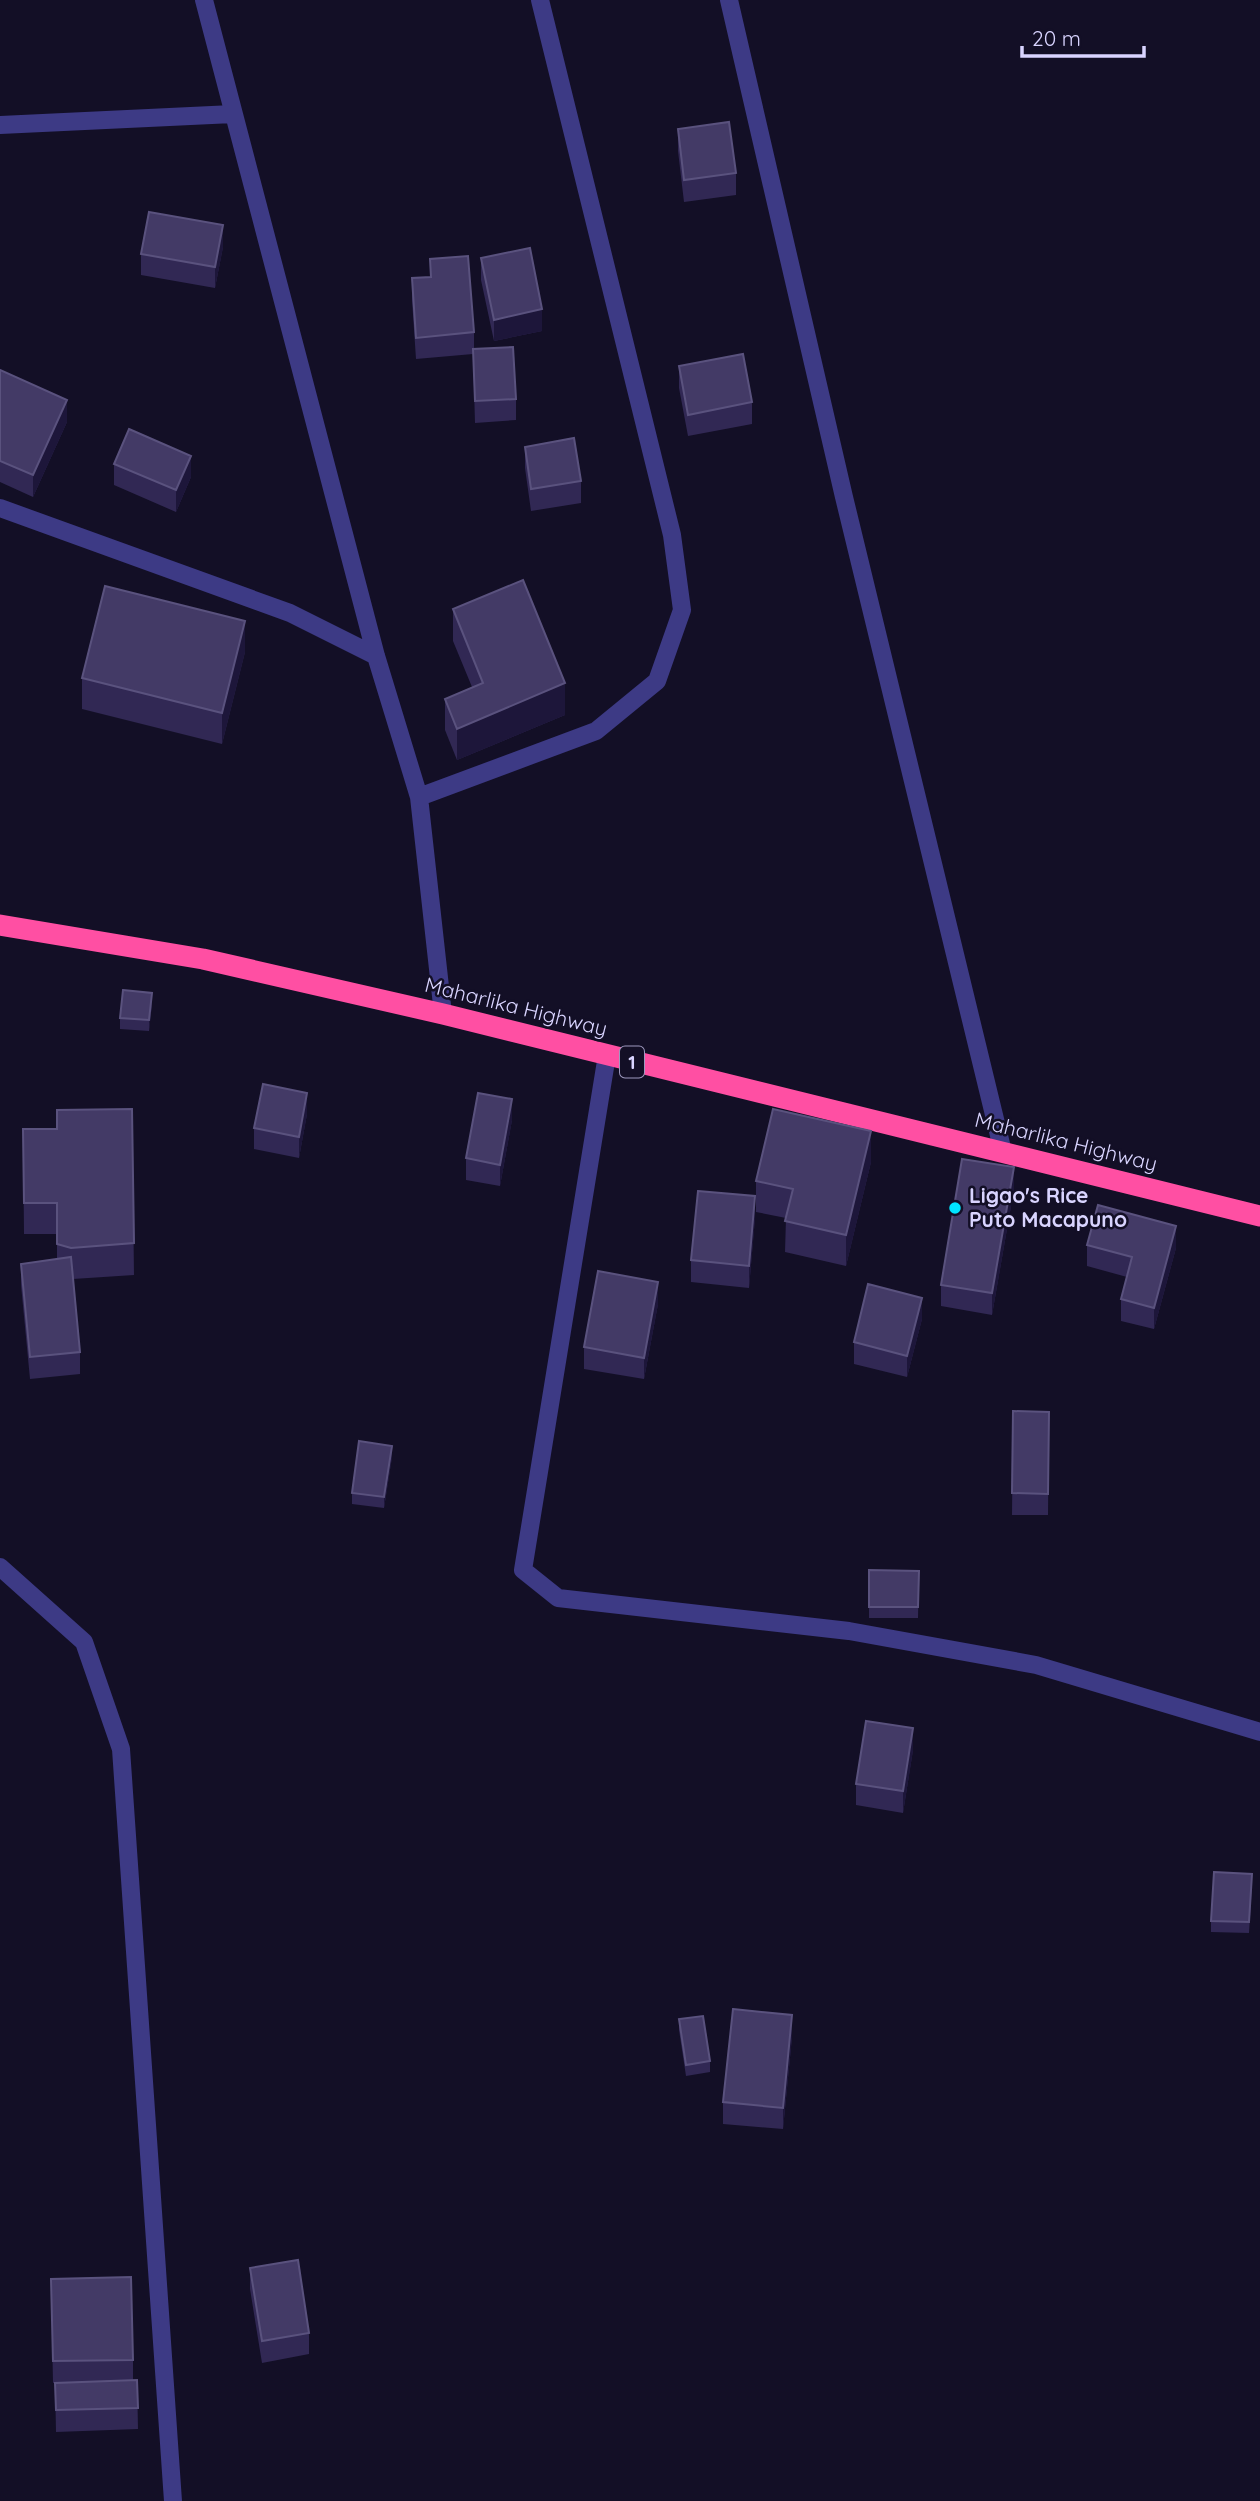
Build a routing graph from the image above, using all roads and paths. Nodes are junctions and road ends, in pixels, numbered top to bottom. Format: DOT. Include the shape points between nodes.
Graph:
graph roads {
  1 [pos="204,0"];
  2 [pos="540,0"];
  3 [pos="729,0"];
  4 [pos="233,114"];
  5 [pos="0,125"];
  6 [pos="0,508"];
  7 [pos="376,656"];
  8 [pos="419,797"];
  9 [pos="0,925"];
  10 [pos="443,1014"];
  11 [pos="607,1055"];
  12 [pos="1003,1152"];
  13 [pos="1260,1216"];
  14 [pos="0,1567"];
  15 [pos="1260,1732"];
  16 [pos="173,2501"];
  1 -- 4 [label="street"];
  2 -- 8 [label="street" via="672,534 682,610 657,681 596,731"];
  3 -- 12 [label="street"];
  4 -- 5 [label="street"];
  4 -- 7 [label="street"];
  6 -- 7 [label="street" via="290,613"];
  7 -- 8 [label="street"];
  8 -- 10 [label="street"];
  9 -- 10 [label="highway, Maharlika Highway / 1" via="203,959"];
  10 -- 11 [label="highway, Maharlika Highway / 1"];
  11 -- 12 [label="highway, Maharlika Highway / 1"];
  11 -- 15 [label="street" via="523,1570 558,1598 849,1631 1036,1665"];
  12 -- 13 [label="highway, Maharlika Highway / 1"];
  14 -- 16 [label="street" via="84,1642 121,1749"];
}
